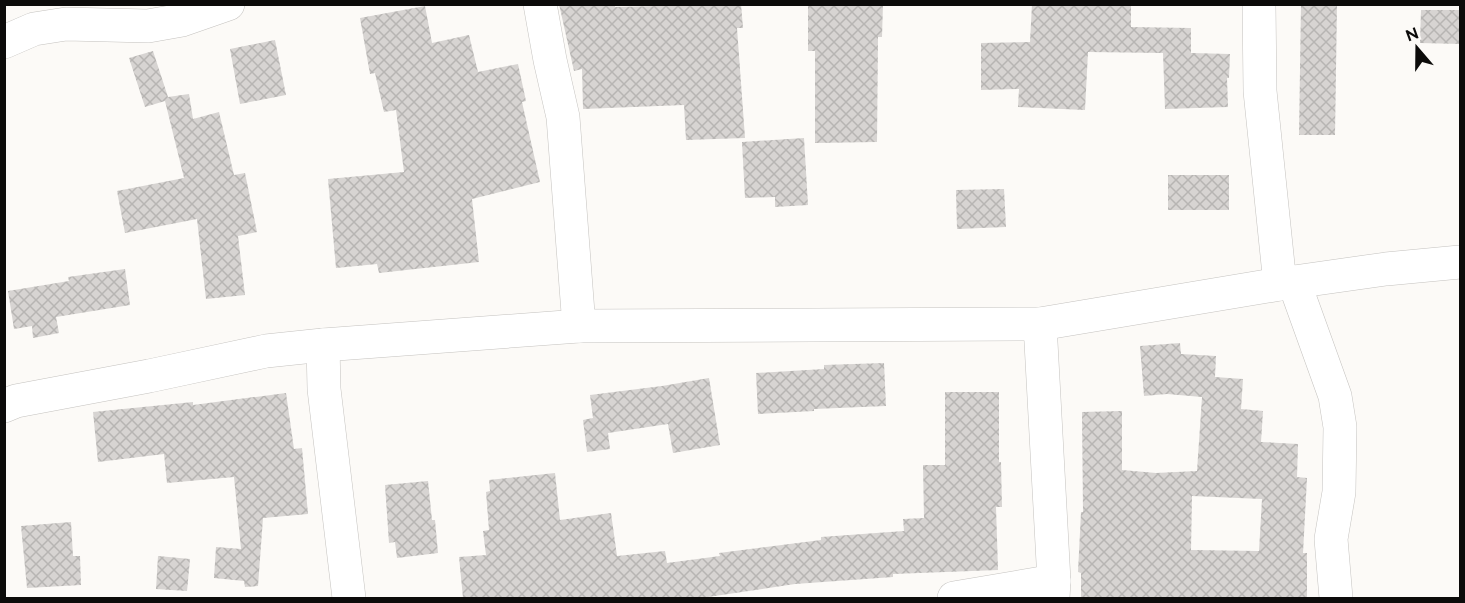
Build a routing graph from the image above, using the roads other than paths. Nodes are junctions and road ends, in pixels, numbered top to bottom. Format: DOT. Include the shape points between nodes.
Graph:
graph roads {
  1 [pos="228,4"];
  2 [pos="540,4"];
  3 [pos="1259,4"];
  4 [pos="4,42"];
  5 [pos="1461,262"];
  6 [pos="1287,283"];
  7 [pos="1040,324"];
  8 [pos="579,326"];
  9 [pos="323,345"];
  10 [pos="4,406"];
  11 [pos="1054,590"];
  12 [pos="349,598"];
  13 [pos="954,598"];
  14 [pos="1336,598"];
  1 -- 4 [label="street" via="182,20 148,26 66,24 34,29"];
  2 -- 8 [label="street" via="563,117"];
  3 -- 6 [label="street" via="1260,90"];
  5 -- 6 [label="street"];
  6 -- 7 [label="street"];
  6 -- 14 [label="street" via="1335,396 1340,427 1339,492 1331,540"];
  7 -- 8 [label="street"];
  7 -- 11 [label="street"];
  8 -- 9 [label="street"];
  9 -- 10 [label="street" via="247,355"];
  9 -- 12 [label="street" via="324,389"];
  11 -- 13 [label="street"];
}
